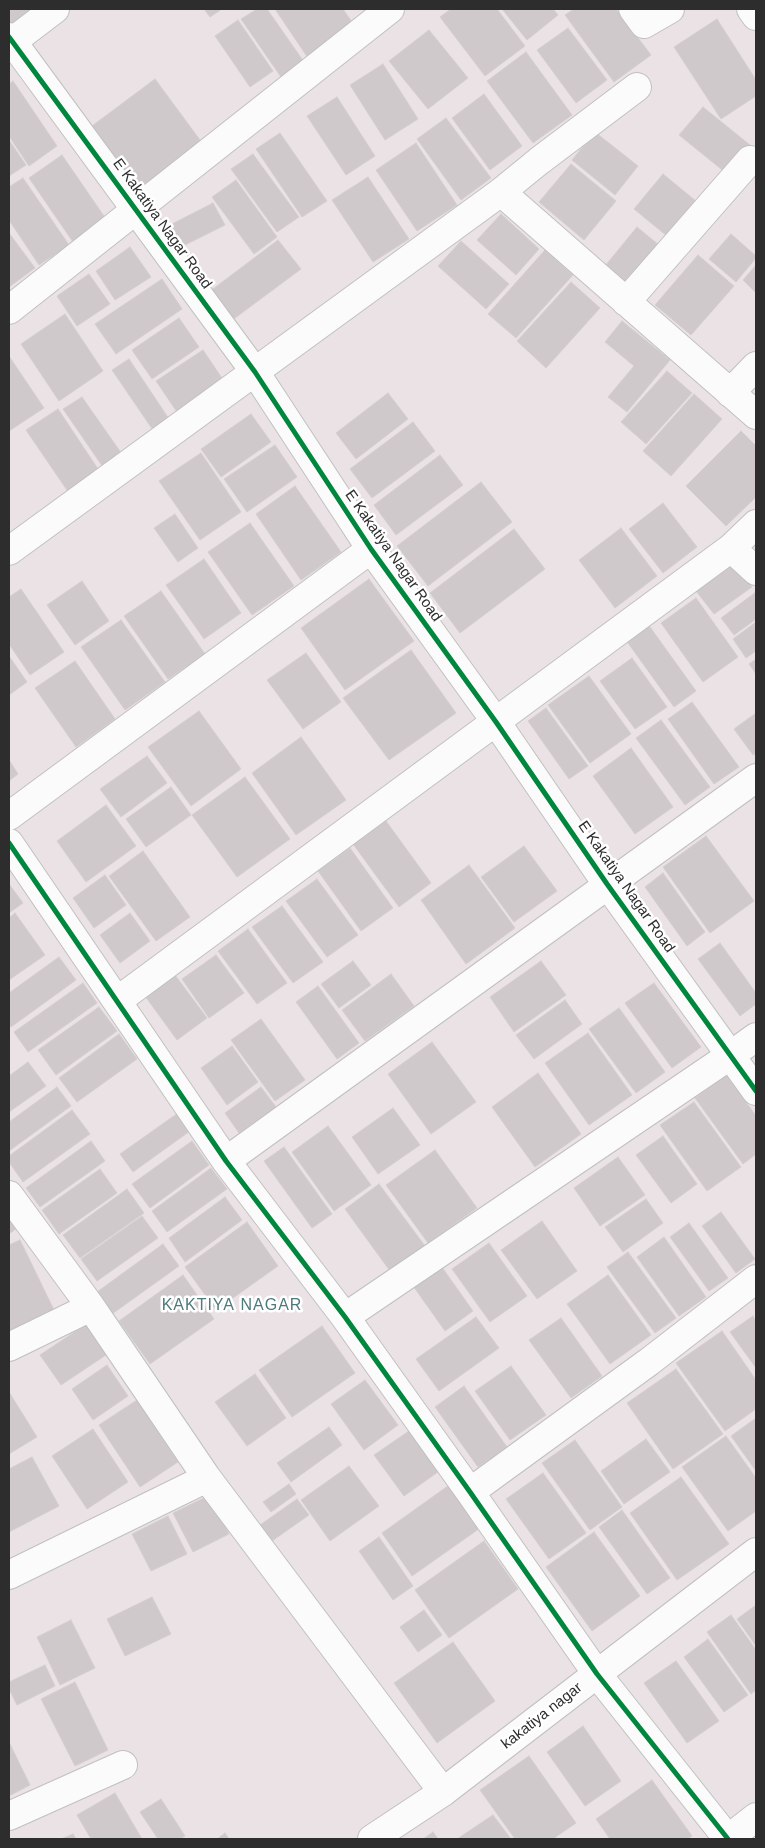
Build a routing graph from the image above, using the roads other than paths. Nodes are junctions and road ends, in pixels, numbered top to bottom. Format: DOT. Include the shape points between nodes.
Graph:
graph roads {
  1 [pos="55,9"];
  2 [pos="390,9"];
  3 [pos="633,9"];
  4 [pos="670,9"];
  5 [pos="751,9"];
  6 [pos="756,16"];
  7 [pos="10,41"];
  8 [pos="637,87"];
  9 [pos="750,160"];
  10 [pos="501,192"];
  11 [pos="136,209"];
  12 [pos="626,302"];
  13 [pos="9,310"];
  14 [pos="756,366"];
  15 [pos="255,372"];
  16 [pos="730,393"];
  17 [pos="756,416"];
  18 [pos="756,524"];
  19 [pos="731,548"];
  20 [pos="371,549"];
  21 [pos="9,551"];
  22 [pos="756,571"];
  23 [pos="496,722"];
  24 [pos="756,778"];
  25 [pos="9,816"];
  26 [pos="9,843"];
  27 [pos="607,884"];
  28 [pos="117,1001"];
  29 [pos="756,1037"];
  30 [pos="731,1056"];
  31 [pos="756,1091"];
  32 [pos="226,1161"];
  33 [pos="9,1195"];
  34 [pos="756,1280"];
  35 [pos="91,1307"];
  36 [pos="345,1318"];
  37 [pos="9,1347"];
  38 [pos="207,1478"];
  39 [pos="470,1492"];
  40 [pos="756,1552"];
  41 [pos="9,1575"];
  42 [pos="596,1674"];
  43 [pos="123,1765"];
  44 [pos="443,1792"];
  45 [pos="9,1816"];
  46 [pos="756,1816"];
  47 [pos="372,1839"];
  48 [pos="728,1839"];
  1 -- 7 [label="street"];
  2 -- 11 [label="street"];
  3 -- 4 [label="street" via="644,24"];
  5 -- 6 [label="street"];
  7 -- 11 [label="street, E Kakatiya Nagar Road"];
  8 -- 10 [label="street"];
  9 -- 12 [label="street"];
  10 -- 12 [label="street"];
  10 -- 15 [label="street"];
  11 -- 13 [label="street"];
  11 -- 15 [label="street, E Kakatiya Nagar Road"];
  12 -- 16 [label="street"];
  14 -- 16 [label="street"];
  15 -- 20 [label="street, E Kakatiya Nagar Road"];
  15 -- 21 [label="street"];
  16 -- 17 [label="street"];
  18 -- 19 [label="street"];
  19 -- 22 [label="street"];
  19 -- 23 [label="street"];
  20 -- 23 [label="street, E Kakatiya Nagar Road"];
  20 -- 25 [label="street"];
  23 -- 27 [label="street, E Kakatiya Nagar Road"];
  23 -- 28 [label="street"];
  24 -- 27 [label="street"];
  26 -- 28 [label="street"];
  27 -- 30 [label="street, E Kakatiya Nagar Road"];
  27 -- 32 [label="street"];
  28 -- 32 [label="street"];
  29 -- 30 [label="street"];
  30 -- 31 [label="street, E Kakatiya Nagar Road"];
  30 -- 36 [label="street"];
  32 -- 36 [label="street"];
  33 -- 35 [label="street"];
  34 -- 39 [label="street" via="650,1362"];
  35 -- 37 [label="street"];
  35 -- 38 [label="street"];
  36 -- 39 [label="street"];
  38 -- 41 [label="street"];
  38 -- 44 [label="street"];
  39 -- 42 [label="street"];
  40 -- 42 [label="street, kakatiya nagar"];
  42 -- 44 [label="street, kakatiya nagar"];
  42 -- 48 [label="street"];
  43 -- 45 [label="street"];
  44 -- 47 [label="street, kakatiya nagar"];
  46 -- 48 [label="street"];
}
